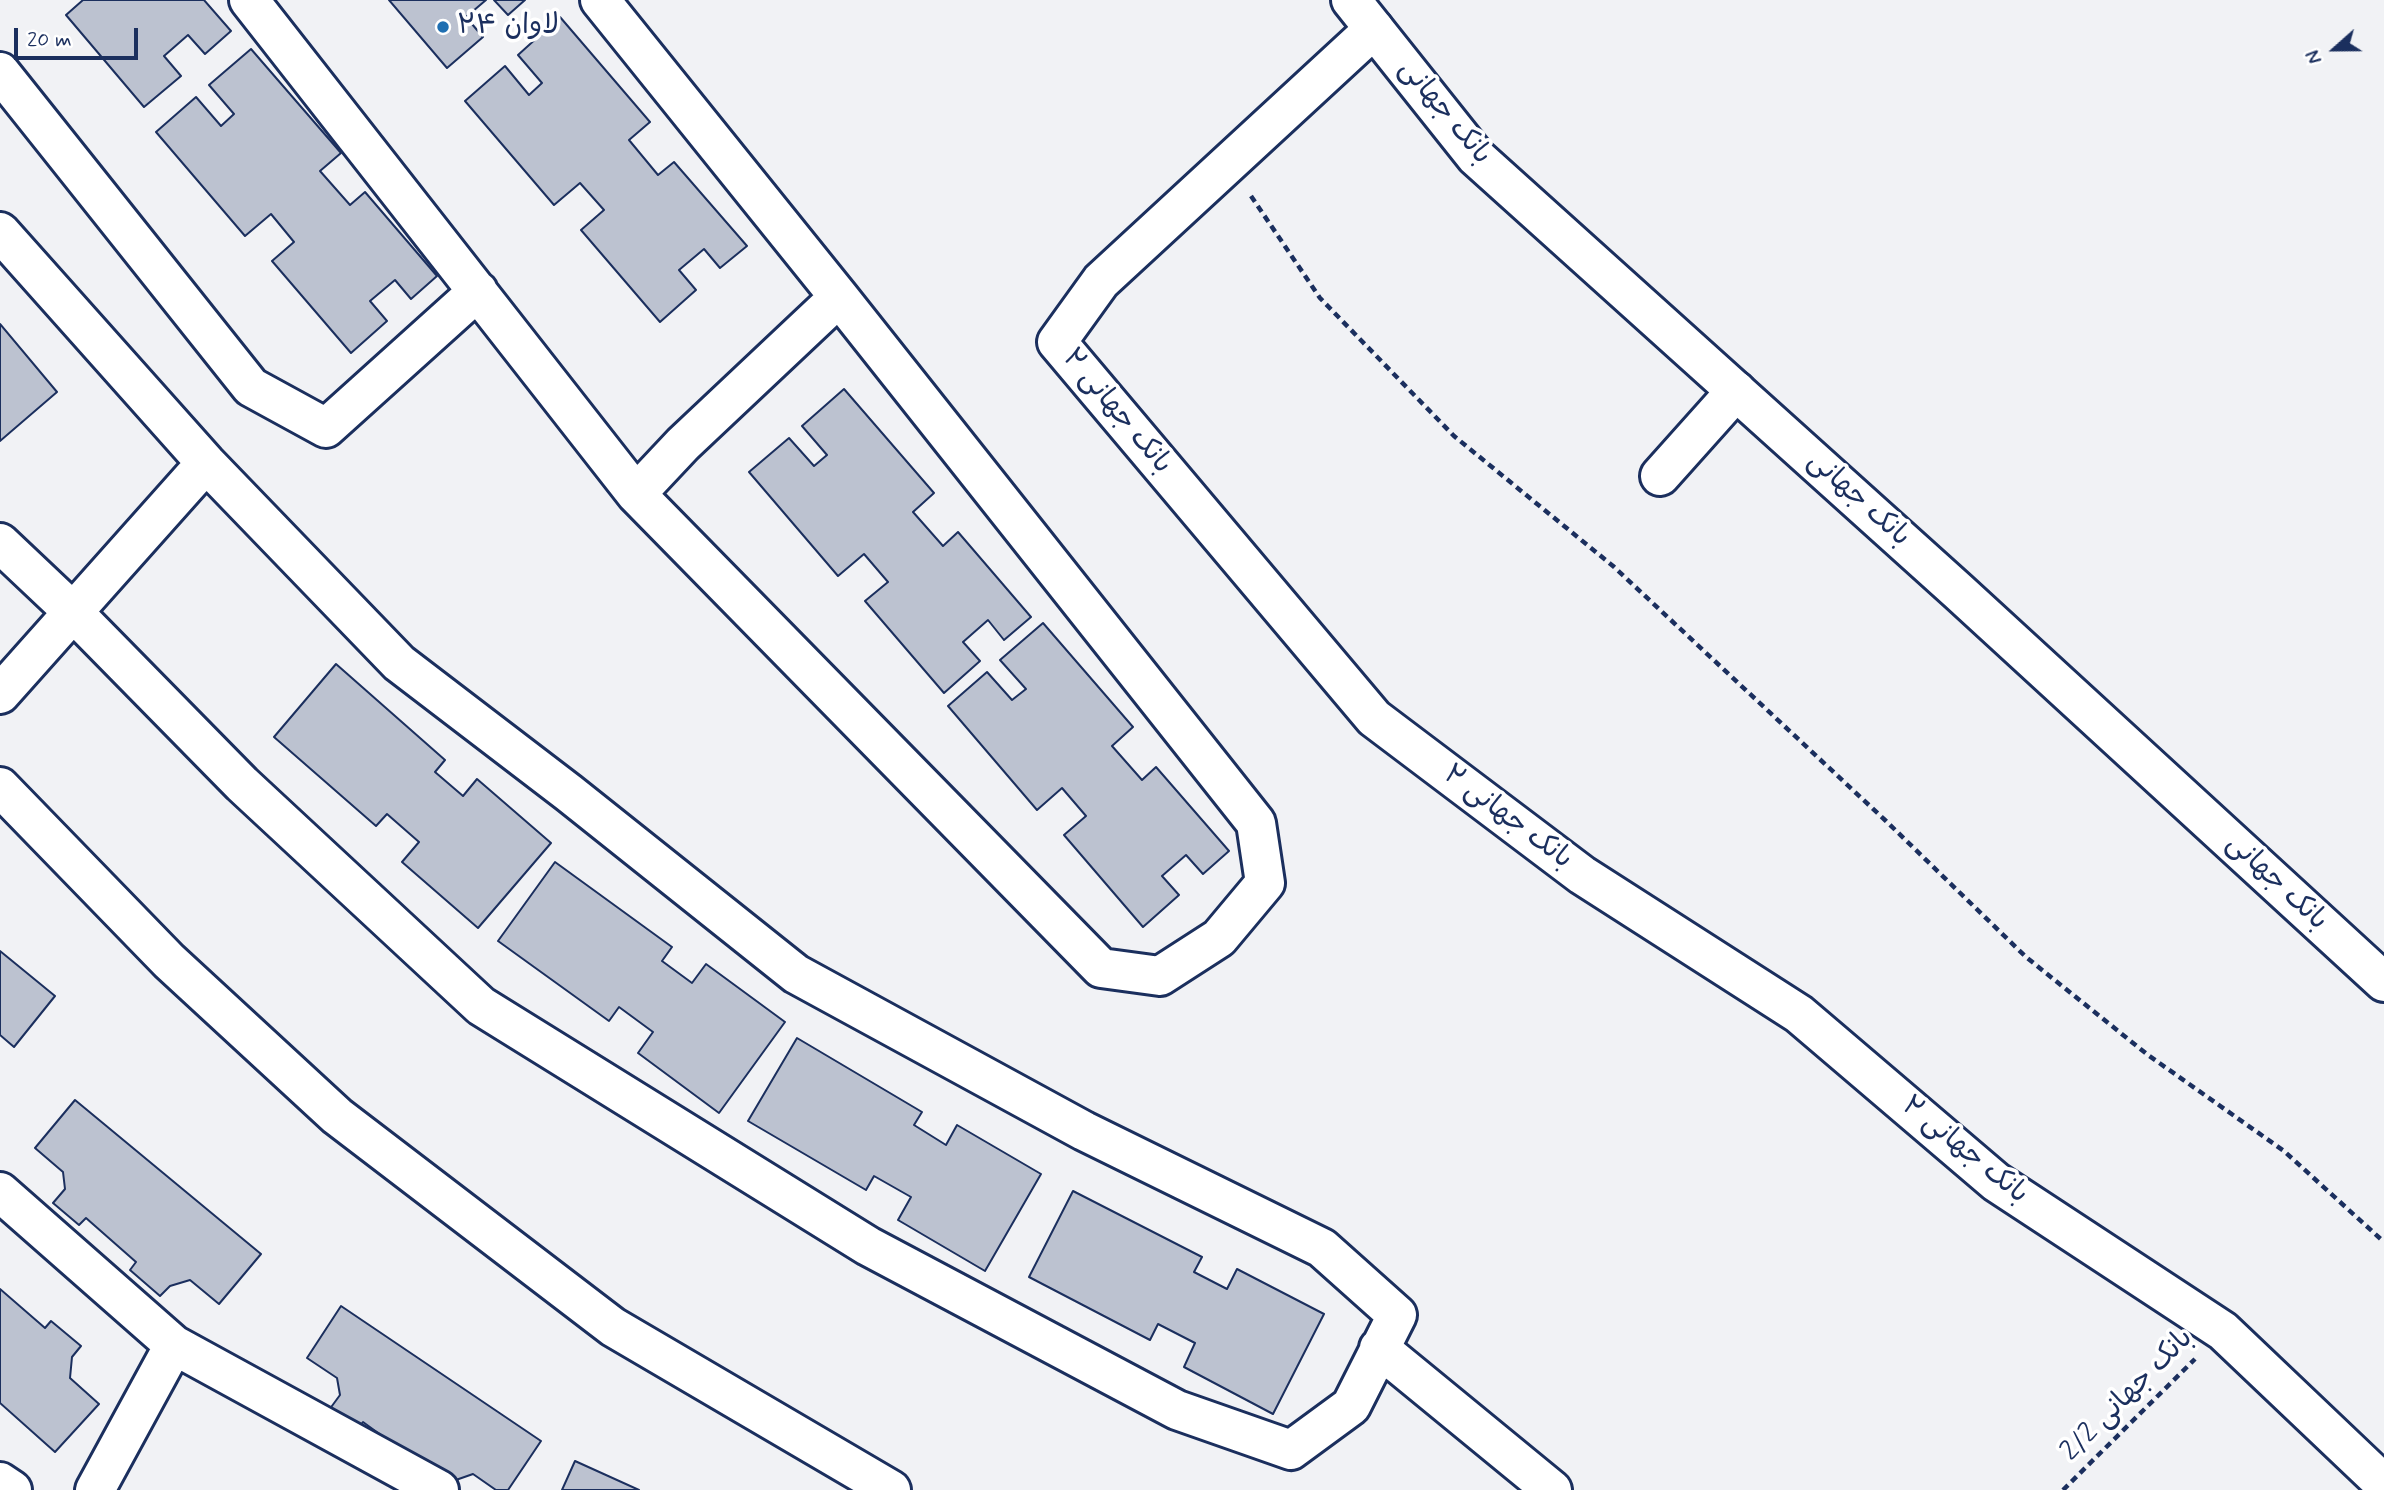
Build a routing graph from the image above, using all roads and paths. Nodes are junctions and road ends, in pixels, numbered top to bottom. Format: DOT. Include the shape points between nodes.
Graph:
graph roads {
  1 [pos="249,0"];
  2 [pos="600,0"];
  3 [pos="1363,14"];
  4 [pos="0,72"];
  5 [pos="1229,163"];
  6 [pos="0,232"];
  7 [pos="478,291"];
  8 [pos="839,298"];
  9 [pos="1736,391"];
  10 [pos="206,463"];
  11 [pos="1660,475"];
  12 [pos="636,494"];
  13 [pos="0,543"];
  14 [pos="73,612"];
  15 [pos="0,694"];
  16 [pos="0,788"];
  17 [pos="2384,982"];
  18 [pos="0,1192"];
  19 [pos="2384,1242"];
  20 [pos="2224,1331"];
  21 [pos="174,1345"];
  22 [pos="1380,1348"];
  23 [pos="0,1482"];
  24 [pos="2384,1484"];
  25 [pos="12,1490"];
  26 [pos="95,1490"];
  27 [pos="439,1490"];
  28 [pos="891,1490"];
  29 [pos="1552,1490"];
  30 [pos="2063,1490"];
  1 -- 7 [label="street"];
  2 -- 8 [label="street"];
  3 -- 5 [label="street, بانک جهانی ۲"];
  3 -- 9 [label="street, بانک جهانی" via="1476,157"];
  4 -- 7 [label="street" via="251,387 326,428"];
  5 -- 19 [label="path" via="1320,298 1454,436 1613,566 2026,957 2148,1055 2284,1151"];
  5 -- 20 [label="street, بانک جهانی ۲" via="1101,281 1057,342 1374,718 1581,875 1799,1014 1996,1182"];
  6 -- 10 [label="street"];
  7 -- 12 [label="street"];
  8 -- 12 [label="street"];
  8 -- 12 [label="street" via="1256,823 1265,883 1219,939 1160,976 1101,968"];
  9 -- 11 [label="street"];
  9 -- 17 [label="street, بانک جهانی"];
  10 -- 14 [label="street"];
  10 -- 22 [label="street" via="399,663 796,974 1084,1131 1322,1248 1397,1315"];
  13 -- 14 [label="street"];
  14 -- 15 [label="street"];
  14 -- 22 [label="street" via="242,784 481,1006 868,1245 1177,1410 1291,1450 1351,1406"];
  16 -- 28 [label="street" via="169,961 337,1116 614,1327"];
  18 -- 21 [label="street"];
  20 -- 24 [label="street, بانک جهانی ۲"];
  20 -- 30 [label="path, بانک جهانی 2/2"];
  21 -- 26 [label="street"];
  21 -- 27 [label="street"];
  22 -- 29 [label="street"];
  23 -- 25 [label="street"];
}
